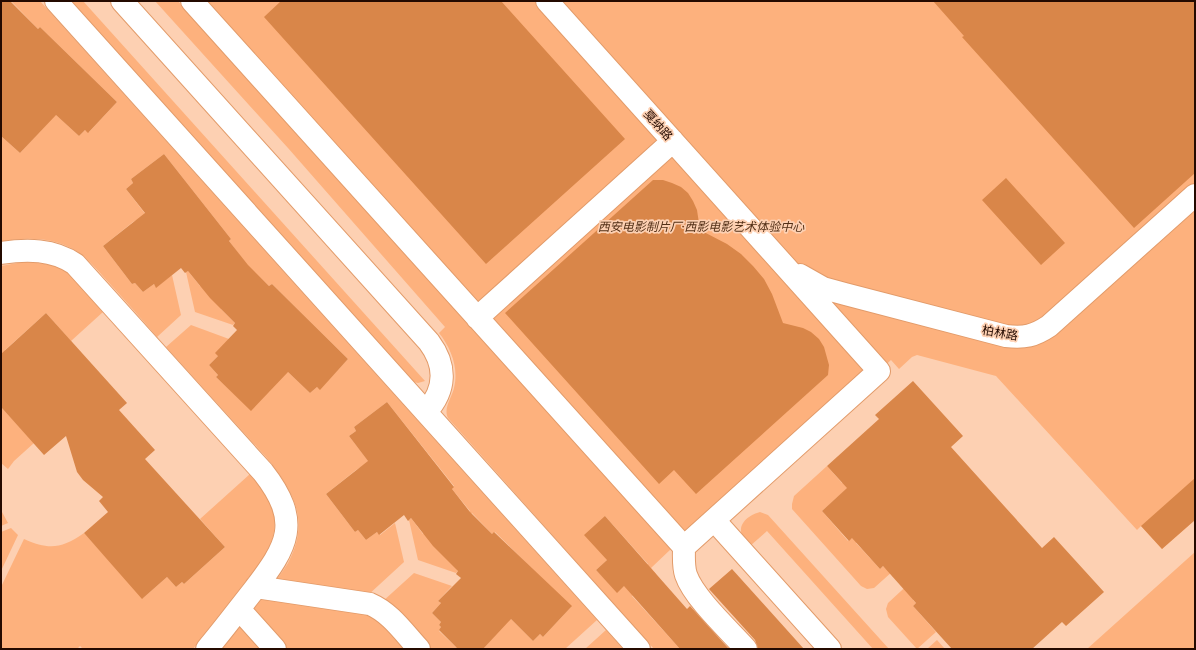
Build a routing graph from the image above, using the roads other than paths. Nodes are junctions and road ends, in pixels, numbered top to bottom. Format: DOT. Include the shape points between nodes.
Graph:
graph roads {
  1 [pos="56,1"];
  2 [pos="122,1"];
  3 [pos="547,1"];
  4 [pos="198,3"];
  5 [pos="673,141"];
  6 [pos="1195,195"];
  7 [pos="770,249"];
  8 [pos="1,253"];
  9 [pos="477,318"];
  10 [pos="426,412"];
  11 [pos="714,520"];
  12 [pos="684,547"];
  13 [pos="256,588"];
  14 [pos="239,609"];
  15 [pos="207,649"];
  16 [pos="275,649"];
  17 [pos="419,649"];
  18 [pos="639,649"];
  19 [pos="746,649"];
  20 [pos="830,649"];
  1 -- 10 [label="street"];
  2 -- 10 [label="street" via="429,342 439,358 442,378 437,396"];
  3 -- 5 [label="street, 戛纳路"];
  4 -- 9 [label="street"];
  5 -- 7 [label="street, 戛纳路"];
  5 -- 9 [label="street"];
  6 -- 7 [label="street, 柏林路" via="1049,326 1030,336 1006,336 823,288 798,273"];
  7 -- 11 [label="street" via="879,371"];
  8 -- 13 [label="street" via="34,250 56,254 75,264 264,472 281,497 286,515 285,538 281,552"];
  9 -- 12 [label="street"];
  10 -- 18 [label="street"];
  11 -- 12 [label="street"];
  11 -- 20 [label="street"];
  12 -- 19 [label="street" via="686,574 692,587"];
  13 -- 14 [label="street"];
  13 -- 17 [label="street" via="370,604 390,616"];
  14 -- 15 [label="street"];
  14 -- 16 [label="street"];
}
